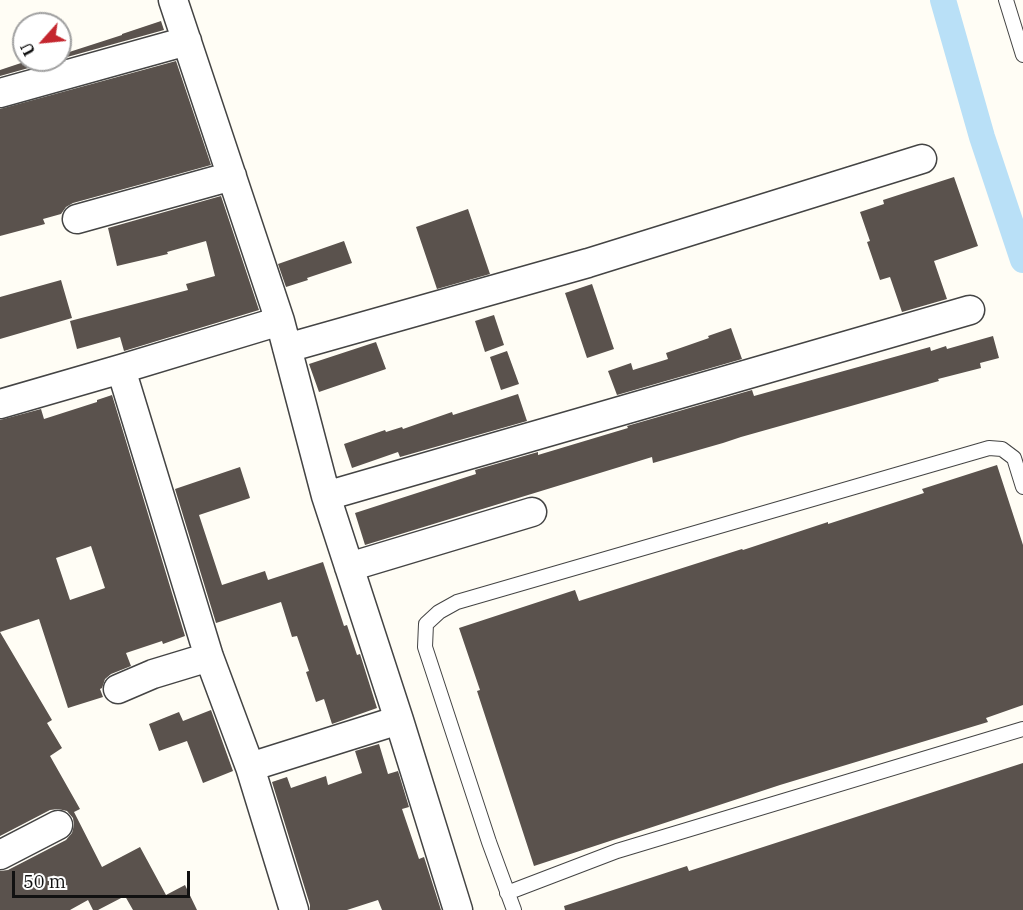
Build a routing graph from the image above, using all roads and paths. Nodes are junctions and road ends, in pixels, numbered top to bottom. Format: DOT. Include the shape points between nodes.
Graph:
graph roads {
  1 [pos="173,0"];
  2 [pos="1006,0"];
  3 [pos="187,41"];
  4 [pos="1023,55"];
  5 [pos="0,93"];
  6 [pos="922,159"];
  7 [pos="232,176"];
  8 [pos="77,219"];
  9 [pos="970,310"];
  10 [pos="280,321"];
  11 [pos="287,348"];
  12 [pos="122,369"];
  13 [pos="0,404"];
  14 [pos="1023,487"];
  15 [pos="326,496"];
  16 [pos="532,512"];
  17 [pos="349,567"];
  18 [pos="209,657"];
  19 [pos="118,689"];
  20 [pos="399,720"];
  21 [pos="1023,729"];
  22 [pos="250,767"];
  23 [pos="58,825"];
  24 [pos="0,855"];
  25 [pos="507,893"];
  26 [pos="294,910"];
  27 [pos="459,910"];
  28 [pos="514,910"];
  1 -- 3 [label="street"];
  2 -- 4 [label="lane"];
  3 -- 5 [label="street"];
  3 -- 7 [label="street"];
  6 -- 11 [label="street" via="588,263"];
  7 -- 8 [label="street"];
  7 -- 10 [label="street"];
  9 -- 15 [label="street"];
  10 -- 11 [label="street"];
  10 -- 12 [label="street"];
  11 -- 15 [label="street"];
  12 -- 13 [label="street"];
  12 -- 18 [label="street"];
  14 -- 25 [label="lane" via="1014,458 1002,448 989,448 457,602 440,612 426,624 425,647"];
  15 -- 17 [label="street"];
  16 -- 17 [label="street"];
  17 -- 20 [label="street"];
  18 -- 19 [label="street"];
  18 -- 22 [label="street"];
  20 -- 22 [label="street"];
  20 -- 27 [label="street"];
  21 -- 25 [label="lane" via="617,851"];
  22 -- 26 [label="street"];
  23 -- 24 [label="street"];
  25 -- 28 [label="lane"];
}
